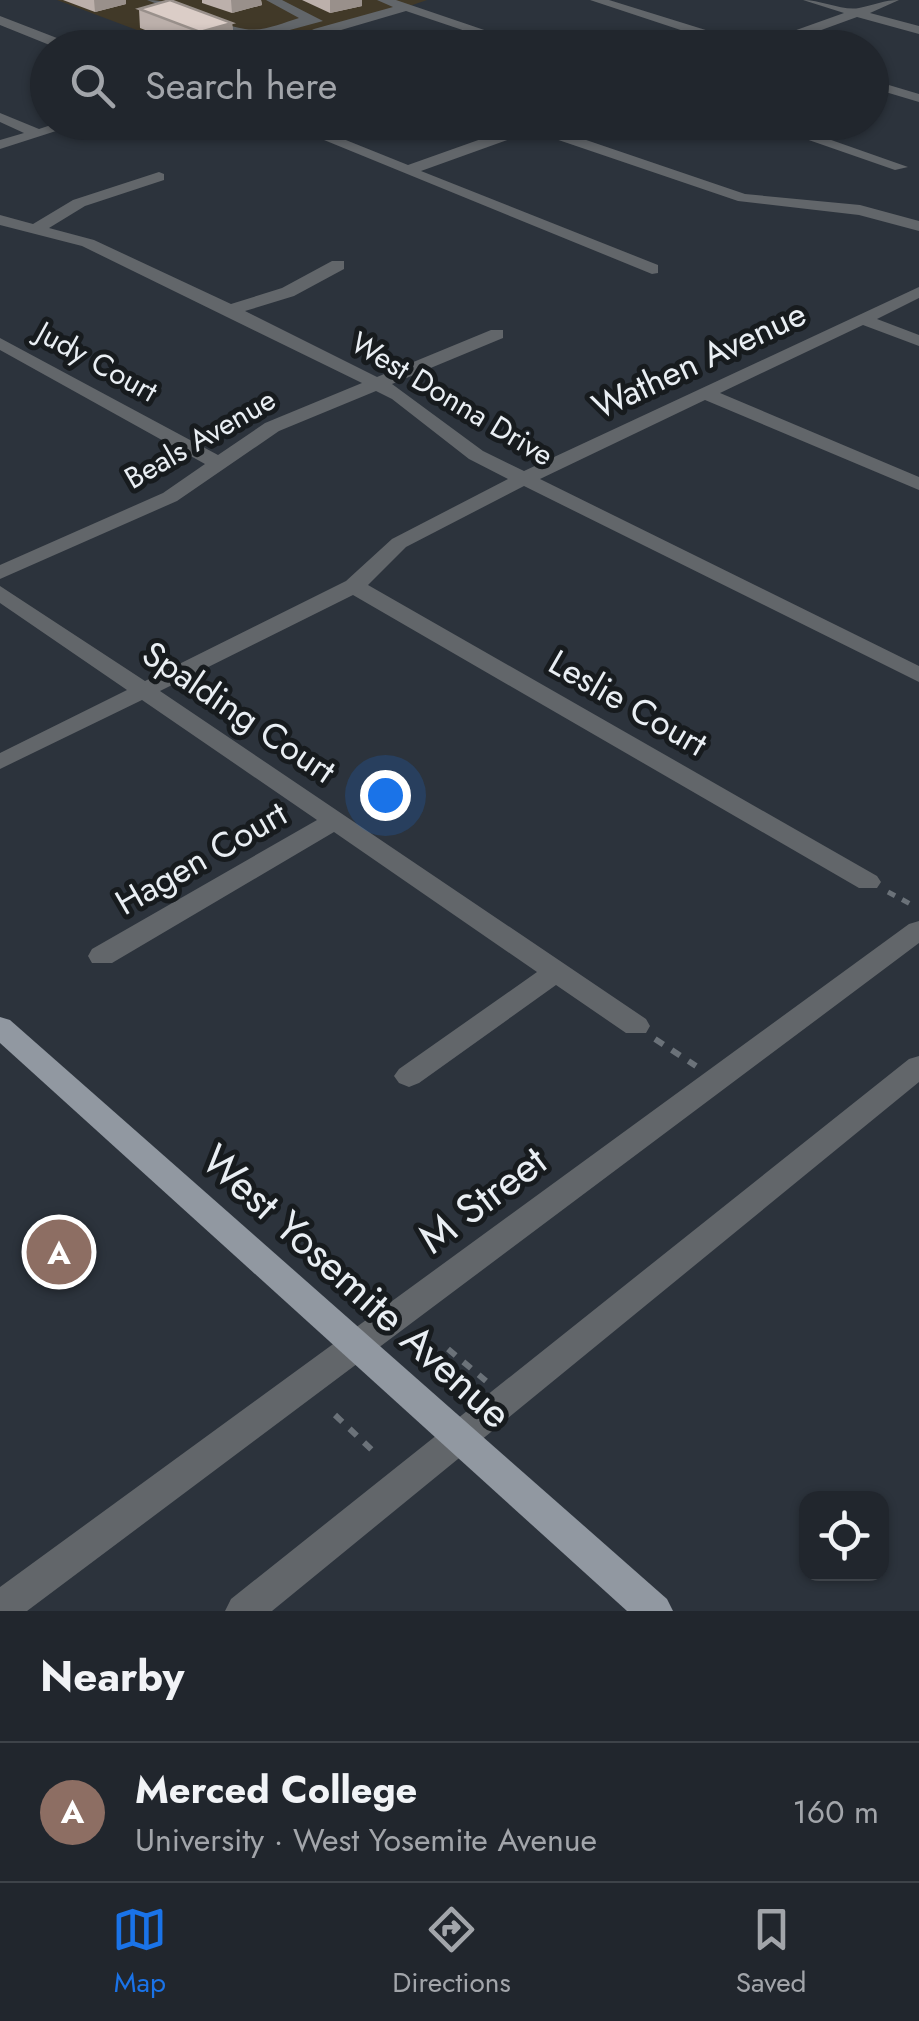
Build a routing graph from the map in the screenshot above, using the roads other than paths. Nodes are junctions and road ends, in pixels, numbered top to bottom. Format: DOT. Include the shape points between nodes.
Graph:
graph roads {
  1 [pos="156,0"];
  2 [pos="198,0"];
  3 [pos="272,0"];
  4 [pos="383,0"];
  5 [pos="596,0"];
  6 [pos="809,0"];
  7 [pos="893,0"];
  8 [pos="172,7"];
  9 [pos="404,8"];
  10 [pos="290,10"];
  11 [pos="856,13"];
  12 [pos="311,18"];
  13 [pos="0,20"];
  14 [pos="342,26"];
  15 [pos="226,27"];
  16 [pos="238,30"];
  17 [pos="268,30"];
  18 [pos="331,30"];
  19 [pos="474,30"];
  20 [pos="692,30"];
  21 [pos="808,30"];
  22 [pos="919,30"];
  23 [pos="30,32"];
  24 [pos="889,89"];
  25 [pos="919,98"];
  26 [pos="0,117"];
  27 [pos="30,130"];
  28 [pos="30,136"];
  29 [pos="332,140"];
  30 [pos="489,140"];
  31 [pos="578,140"];
  32 [pos="818,140"];
  33 [pos="0,145"];
  34 [pos="900,167"];
  35 [pos="408,170"];
  36 [pos="158,176"];
  37 [pos="0,220"];
  38 [pos="919,226"];
  39 [pos="36,228"];
  40 [pos="338,265"];
  41 [pos="652,270"];
  42 [pos="919,292"];
  43 [pos="230,310"];
  44 [pos="862,319"];
  45 [pos="497,334"];
  46 [pos="919,340"];
  47 [pos="0,343"];
  48 [pos="377,384"];
  49 [pos="704,393"];
  50 [pos="217,463"];
  51 [pos="523,478"];
  52 [pos="919,484"];
  53 [pos="0,573"];
  54 [pos="354,586"];
  55 [pos="0,592"];
  56 [pos="919,675"];
  57 [pos="143,689"];
  58 [pos="0,762"];
  59 [pos="336,820"];
  60 [pos="868,882"];
  61 [pos="917,919"];
  62 [pos="102,956"];
  63 [pos="556,972"];
  64 [pos="636,1026"];
  65 [pos="0,1027"];
  66 [pos="919,1066"];
  67 [pos="408,1076"];
  68 [pos="360,1346"];
  69 [pos="458,1438"];
  70 [pos="0,1609"];
  71 [pos="244,1611"];
  72 [pos="654,1611"];
  1 -- 8 [label="street"];
  2 -- 8 [label="street"];
  3 -- 10 [label="street"];
  4 -- 9 [label="street"];
  5 -- 20 [label="street"];
  6 -- 11 [label="street"];
  7 -- 11 [label="street"];
  8 -- 15 [label="street"];
  9 -- 14 [label="street"];
  9 -- 19 [label="street"];
  10 -- 12 [label="street"];
  10 -- 15 [label="street"];
  11 -- 21 [label="street"];
  11 -- 22 [label="street"];
  12 -- 14 [label="street"];
  12 -- 17 [label="street"];
  13 -- 23 [label="street"];
  14 -- 18 [label="street"];
  15 -- 16 [label="street"];
  24 -- 25 [label="street"];
  26 -- 27 [label="street"];
  28 -- 33 [label="street"];
  29 -- 35 [label="street"];
  30 -- 35 [label="street"];
  31 -- 38 [label="street" via="743,198 860,210"];
  32 -- 34 [label="street"];
  35 -- 41 [label="street"];
  36 -- 39 [label="street" via="79,203"];
  37 -- 39 [label="street, West Donna Drive"];
  39 -- 43 [label="street, West Donna Drive" via="108,251"];
  40 -- 43 [label="street" via="288,292"];
  42 -- 44 [label="street, Wathen Avenue"];
  43 -- 48 [label="street, West Donna Drive"];
  44 -- 46 [label="street"];
  44 -- 49 [label="street, Wathen Avenue"];
  45 -- 48 [label="street, Beals Avenue"];
  47 -- 50 [label="street, Judy Court"];
  48 -- 50 [label="street, Beals Avenue" via="272,427"];
  48 -- 51 [label="street, West Donna Drive" via="476,455"];
  49 -- 51 [label="street, Wathen Avenue"];
  49 -- 52 [label="street"];
  50 -- 53 [label="street, Beals Avenue" via="170,498"];
  51 -- 54 [label="street, Wathen Avenue" via="416,531"];
  51 -- 56 [label="street, West Donna Drive"];
  54 -- 57 [label="street, Wathen Avenue"];
  54 -- 60 [label="street, Leslie Court"];
  55 -- 57 [label="street, Spalding Court"];
  57 -- 58 [label="street, Wathen Avenue"];
  57 -- 59 [label="street, Spalding Court"];
  59 -- 62 [label="street, Hagen Court"];
  59 -- 63 [label="street, Spalding Court"];
  61 -- 68 [label="street, M Street"];
  63 -- 64 [label="street, Spalding Court"];
  63 -- 67 [label="street"];
  65 -- 68 [label="main road, West Yosemite Avenue"];
  66 -- 69 [label="street"];
  68 -- 69 [label="main road, West Yosemite Avenue"];
  68 -- 70 [label="street, M Street"];
  69 -- 71 [label="street"];
  69 -- 72 [label="main road, West Yosemite Avenue"];
}
